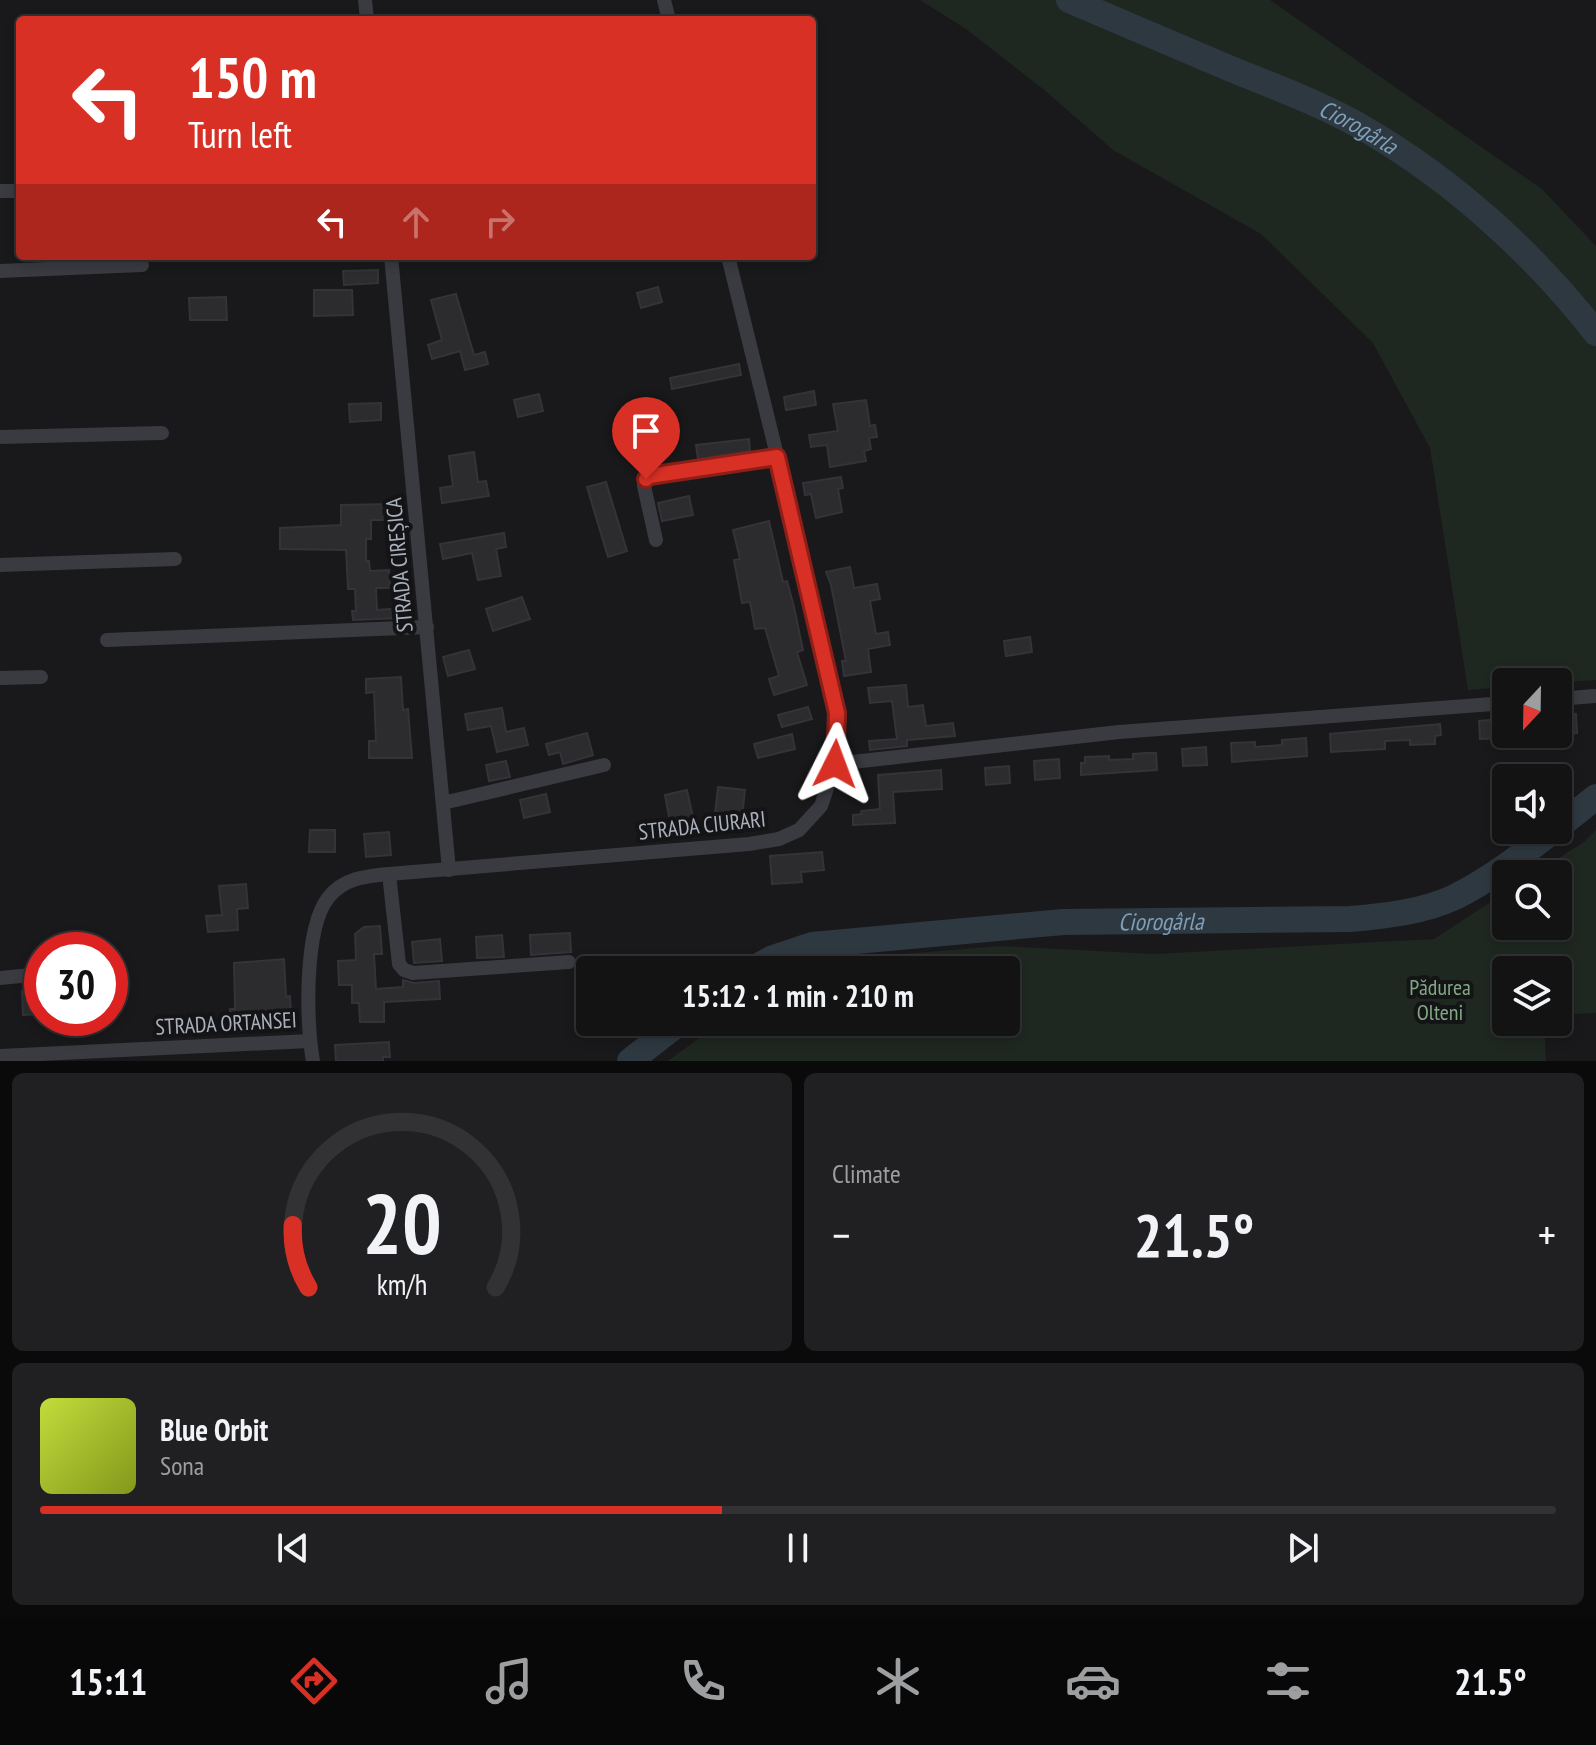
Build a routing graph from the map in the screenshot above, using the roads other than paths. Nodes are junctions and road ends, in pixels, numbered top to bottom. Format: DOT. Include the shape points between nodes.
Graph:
graph roads {
  1 [pos="391,260"];
  2 [pos="729,260"];
  3 [pos="142,265"];
  4 [pos="0,271"];
  5 [pos="162,433"];
  6 [pos="0,437"];
  7 [pos="777,457"];
  8 [pos="656,540"];
  9 [pos="175,559"];
  10 [pos="0,565"];
  11 [pos="427,627"];
  12 [pos="107,640"];
  13 [pos="41,677"];
  14 [pos="0,678"];
  15 [pos="1594,696"];
  16 [pos="1572,698"];
  17 [pos="1492,704"];
  18 [pos="835,764"];
  19 [pos="604,765"];
  20 [pos="443,803"];
  21 [pos="449,870"];
  22 [pos="389,874"];
  23 [pos="569,962"];
  24 [pos="24,976"];
  25 [pos="0,978"];
  26 [pos="309,1041"];
  27 [pos="0,1058"];
  28 [pos="313,1061"];
  1 -- 11 [label="street, STRADA CIREȘICA"];
  2 -- 7 [label="street, STRADA CIURARI"];
  3 -- 4 [label="street"];
  5 -- 6 [label="street"];
  7 -- 8 [label="street" via="649,476 644,486"];
  7 -- 18 [label="street, STRADA CIURARI" via="837,713"];
  9 -- 10 [label="street"];
  11 -- 12 [label="street"];
  11 -- 20 [label="street, STRADA CIREȘICA"];
  13 -- 14 [label="street"];
  15 -- 16 [label="street"];
  17 -- 18 [label="street" via="1119,732"];
  18 -- 21 [label="street, STRADA CIURARI" via="821,806 799,830 779,839"];
  19 -- 20 [label="street"];
  20 -- 21 [label="street, STRADA CIREȘICA"];
  21 -- 22 [label="street, STRADA CIURARI"];
  22 -- 23 [label="street" via="399,964 404,970"];
  22 -- 26 [label="street, STRADA CIURARI" via="344,883 321,909 310,968"];
  24 -- 25 [label="street"];
  26 -- 27 [label="street, STRADA ORTANSEI"];
  26 -- 28 [label="street, STRADA CIURARI"];
}
